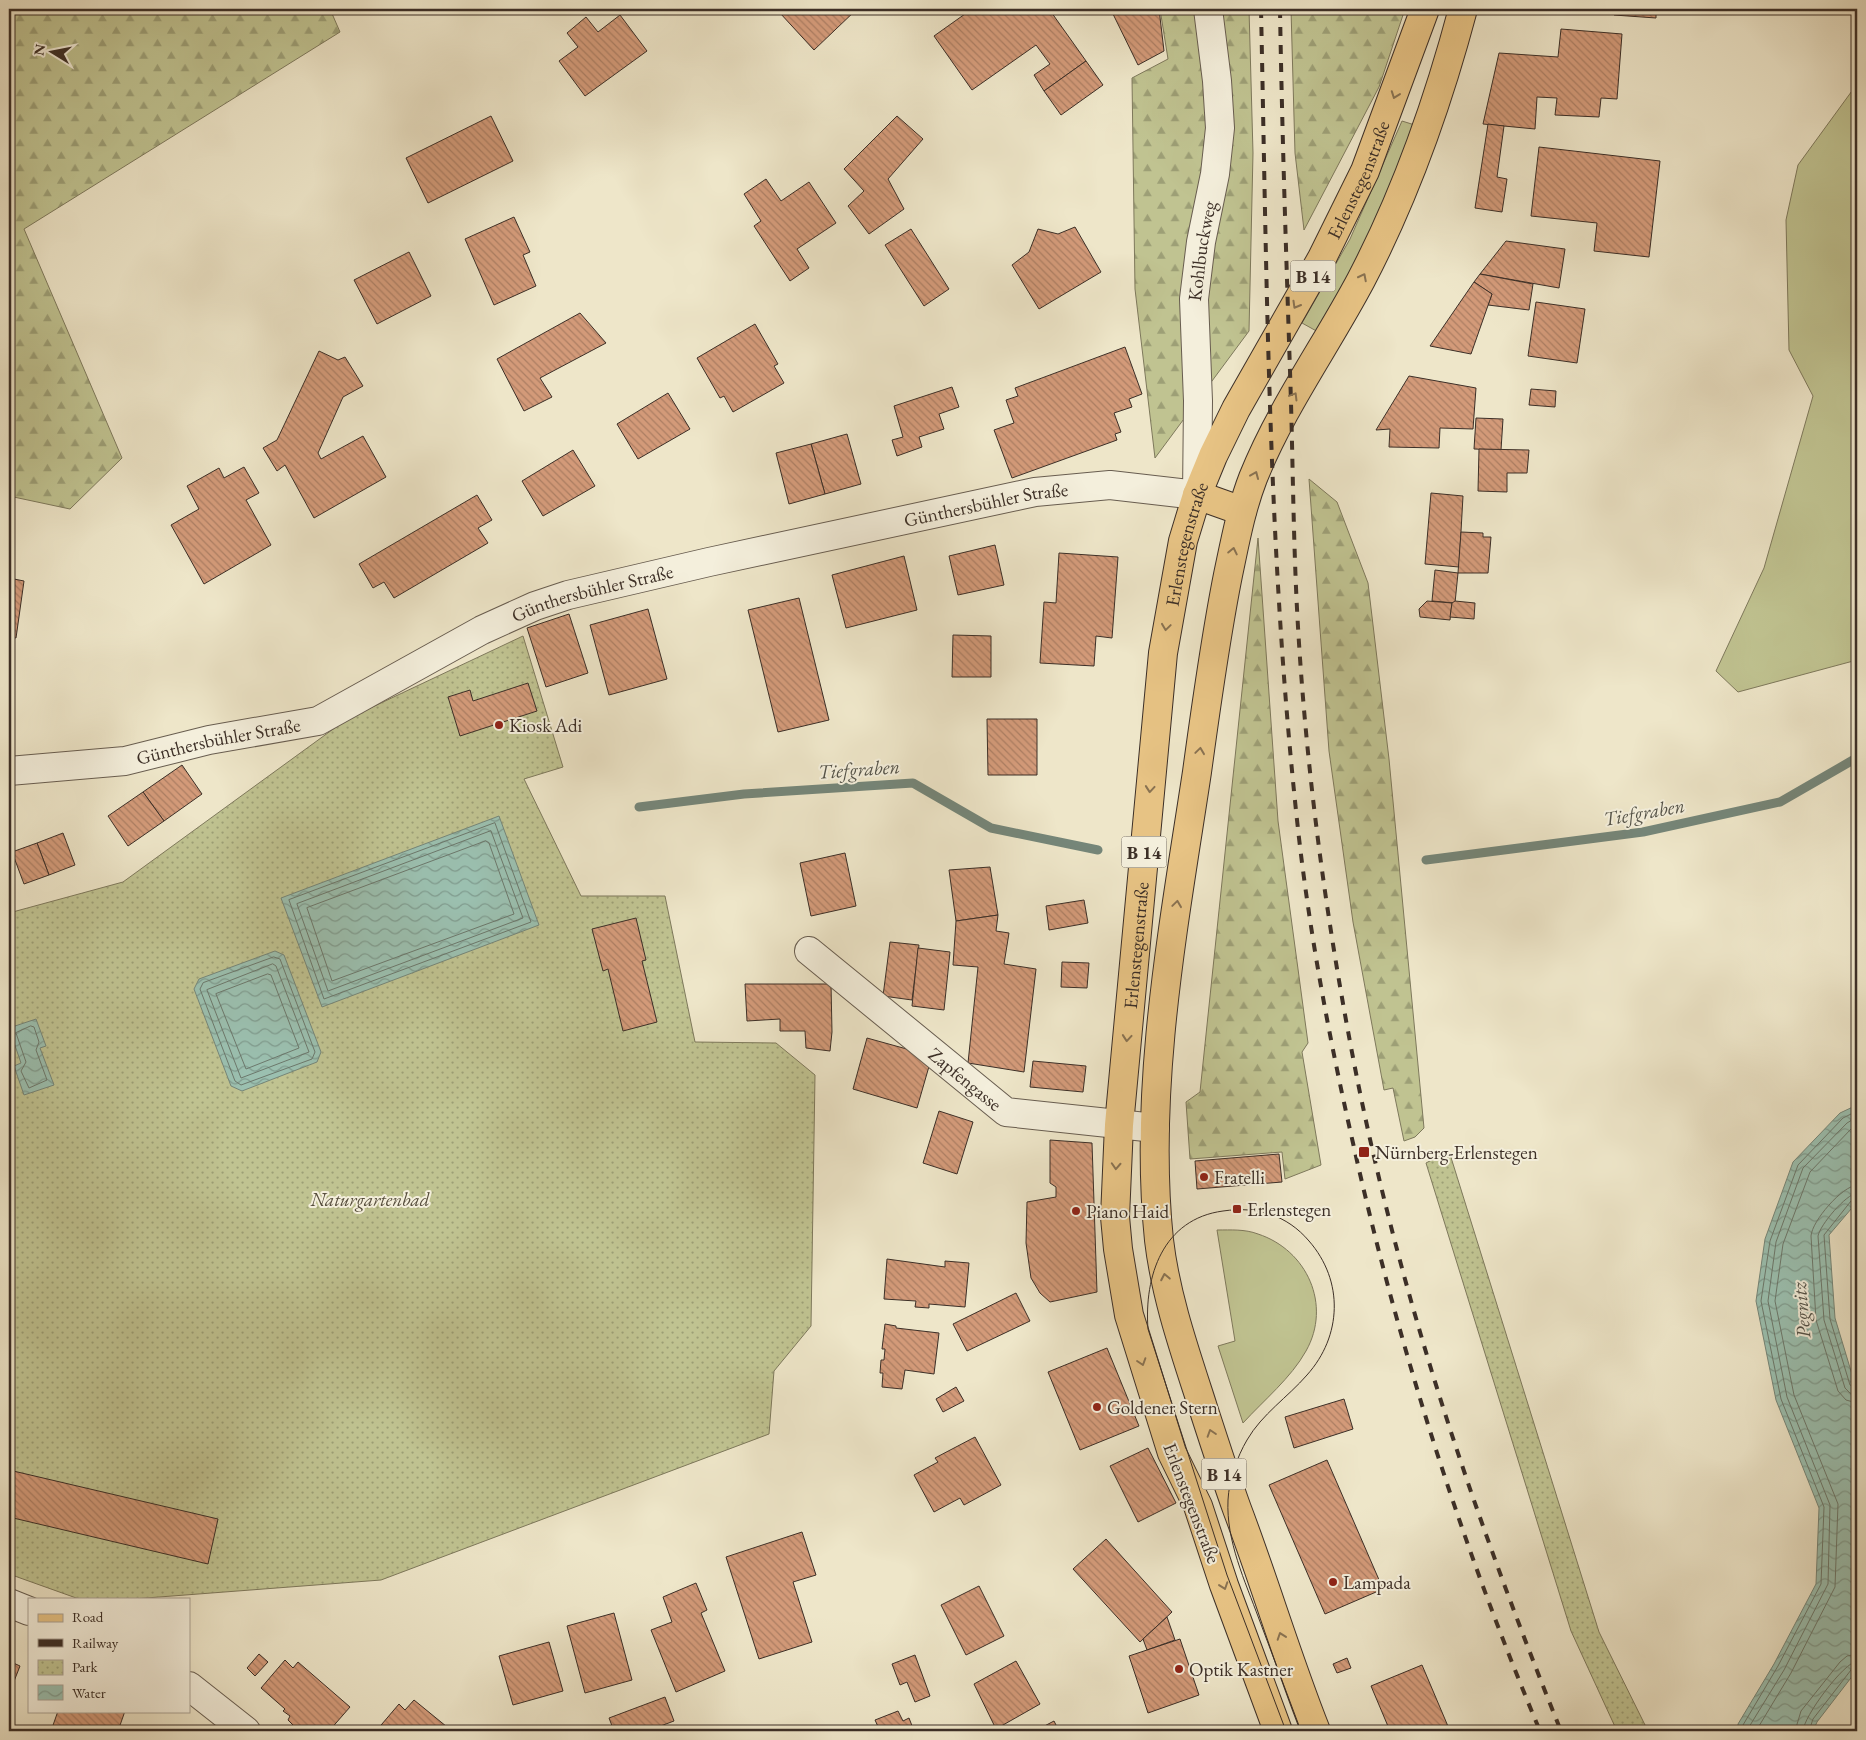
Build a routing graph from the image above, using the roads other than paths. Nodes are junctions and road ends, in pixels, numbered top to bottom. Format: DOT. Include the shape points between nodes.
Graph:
graph roads {
  1 [pos="1208,9"];
  2 [pos="1425,9"];
  3 [pos="1463,9"];
  4 [pos="1412,49"];
  5 [pos="1449,57"];
  6 [pos="1197,494"];
  7 [pos="1242,511"];
  8 [pos="9,771"];
  9 [pos="1136,931"];
  10 [pos="1173,937"];
  11 [pos="809,951"];
  12 [pos="1119,1125"];
  13 [pos="1155,1128"];
  14 [pos="9,1603"];
  15 [pos="28,1611"];
  16 [pos="1294,1674"];
  17 [pos="1260,1685"];
  18 [pos="190,1687"];
  19 [pos="246,1731"];
  20 [pos="1278,1731"];
  21 [pos="1316,1731"];
  1 -- 6 [label="street, Kohlbuckweg" via="1220,128 1194,299"];
  2 -- 4 [label="main road, Erlenstegenstraße / B 14"];
  3 -- 5 [label="main road, Erlenstegenstraße / B 14"];
  4 -- 5 [label="main road"];
  4 -- 6 [label="main road, Erlenstegenstraße / B 14, one-way" via="1347,212 1236,409"];
  7 -- 5 [label="main road, Erlenstegenstraße / B 14, one-way" via="1271,439 1340,320 1397,205 1427,129"];
  6 -- 7 [label="main road"];
  6 -- 8 [label="street, Günthersbühler Straße" via="1110,485 1051,490 652,575 535,606 482,630 318,721 209,740 125,761"];
  6 -- 9 [label="main road, Erlenstegenstraße / B 14, one-way" via="1174,579 1163,653"];
  10 -- 7 [label="main road, Erlenstegenstraße / B 14, one-way" via="1220,617"];
  9 -- 10 [label="main road"];
  9 -- 12 [label="main road, Erlenstegenstraße / B 14, one-way"];
  10 -- 13 [label="main road, Erlenstegenstraße / B 14"];
  11 -- 12 [label="street, Zapfengasse" via="1006,1112"];
  12 -- 13 [label="street, Zapfengasse"];
  12 -- 17 [label="main road, Erlenstegenstraße / B 14, one-way" via="1115,1217 1128,1316 1172,1453 1198,1506"];
  16 -- 13 [label="main road, Erlenstegenstraße / B 14, one-way" via="1174,1317 1158,1228"];
  14 -- 15 [label="street"];
  16 -- 17 [label="main road"];
  16 -- 21 [label="main road, Erlenstegenstraße / B 14"];
  17 -- 20 [label="main road, Erlenstegenstraße / B 14"];
  18 -- 19 [label="street"];
}
